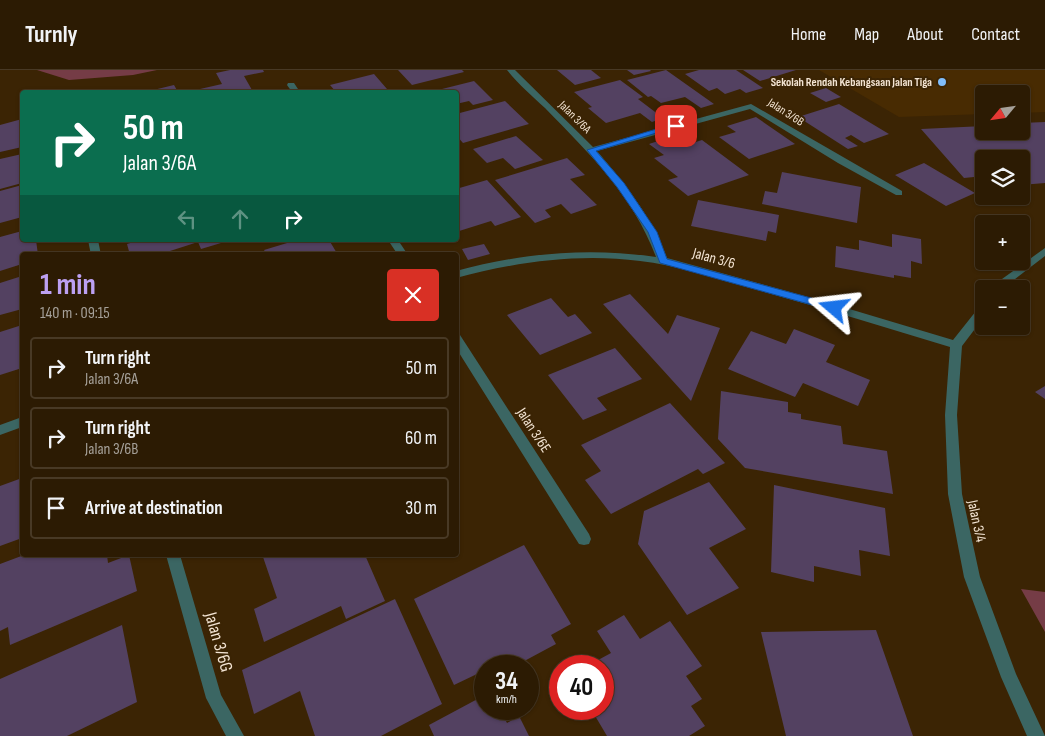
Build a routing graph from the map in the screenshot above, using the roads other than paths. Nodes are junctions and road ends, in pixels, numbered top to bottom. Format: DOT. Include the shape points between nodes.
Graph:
graph roads {
  1 [pos="511,70"];
  2 [pos="591,150"];
  3 [pos="899,192"];
  4 [pos="1045,251"];
  5 [pos="663,261"];
  6 [pos="459,273"];
  7 [pos="1007,280"];
  8 [pos="975,321"];
  9 [pos="459,343"];
  10 [pos="956,345"];
  11 [pos="20,423"];
  12 [pos="0,430"];
  13 [pos="584,539"];
  14 [pos="174,557"];
  15 [pos="235,736"];
  16 [pos="1036,736"];
  1 -- 2 [label="street, Jalan 3/6A"];
  2 -- 3 [label="street, Jalan 3/6B" via="751,106"];
  2 -- 5 [label="street, Jalan 3/6A" via="621,185 652,232"];
  4 -- 7 [label="street"];
  5 -- 6 [label="street, Jalan 3/6" via="564,256"];
  5 -- 10 [label="street, Jalan 3/6" via="799,297"];
  8 -- 10 [label="street"];
  9 -- 13 [label="street, Jalan 3/6E"];
  10 -- 16 [label="street, Jalan 3/4" via="951,415 955,494 972,577 1009,677"];
  11 -- 12 [label="street"];
  14 -- 15 [label="street, Jalan 3/6G" via="214,698"];
}
